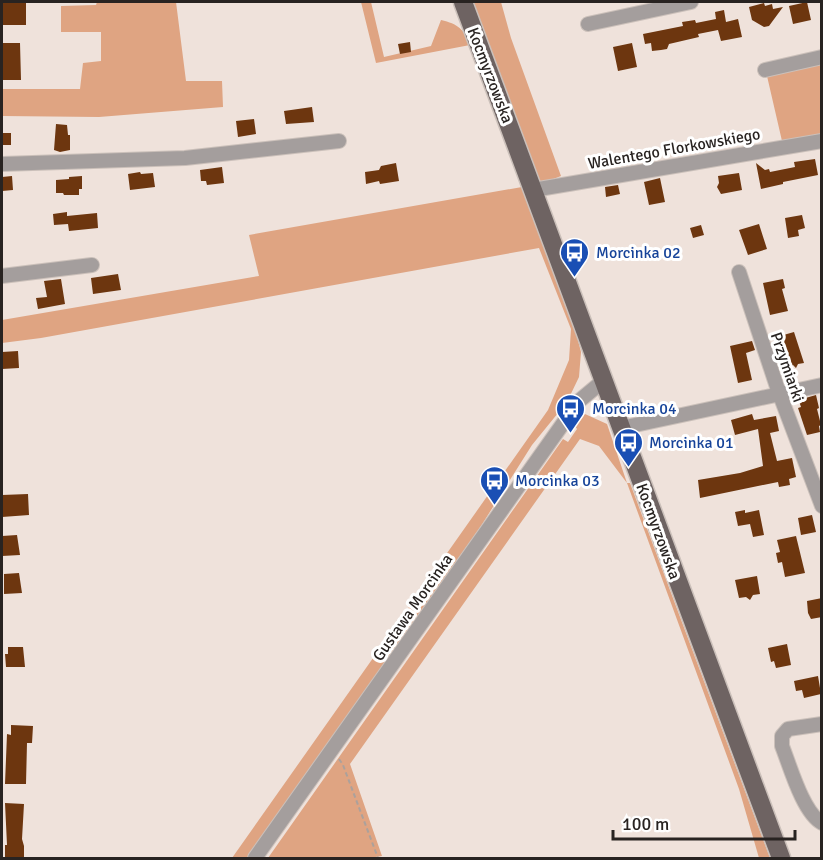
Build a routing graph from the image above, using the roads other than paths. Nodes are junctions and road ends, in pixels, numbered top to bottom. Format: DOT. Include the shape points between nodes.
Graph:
graph roads {
  1 [pos="463,2"];
  2 [pos="691,2"];
  3 [pos="588,24"];
  4 [pos="822,57"];
  5 [pos="765,69"];
  6 [pos="339,141"];
  7 [pos="822,141"];
  8 [pos="2,164"];
  9 [pos="533,190"];
  10 [pos="92,265"];
  11 [pos="739,272"];
  12 [pos="2,276"];
  13 [pos="603,381"];
  14 [pos="822,385"];
  15 [pos="780,393"];
  16 [pos="621,428"];
  17 [pos="822,506"];
  18 [pos="822,724"];
  19 [pos="822,823"];
  20 [pos="255,858"];
  21 [pos="781,858"];
  1 -- 9 [label="main road, Kocmyrzowska"];
  2 -- 3 [label="street"];
  4 -- 5 [label="street"];
  6 -- 8 [label="street" via="185,158"];
  7 -- 9 [label="street, Walentego Florkowskiego"];
  9 -- 13 [label="main road, Kocmyrzowska"];
  10 -- 12 [label="street"];
  11 -- 15 [label="street, Przymiarki"];
  13 -- 16 [label="main road, Kocmyrzowska"];
  13 -- 20 [label="street, Gustawa Morcinka" via="579,401"];
  14 -- 15 [label="street"];
  15 -- 16 [label="street"];
  15 -- 17 [label="street, Przymiarki"];
  16 -- 21 [label="main road, Kocmyrzowska"];
  18 -- 19 [label="street" via="788,729 782,736 782,746 807,807"];
}
